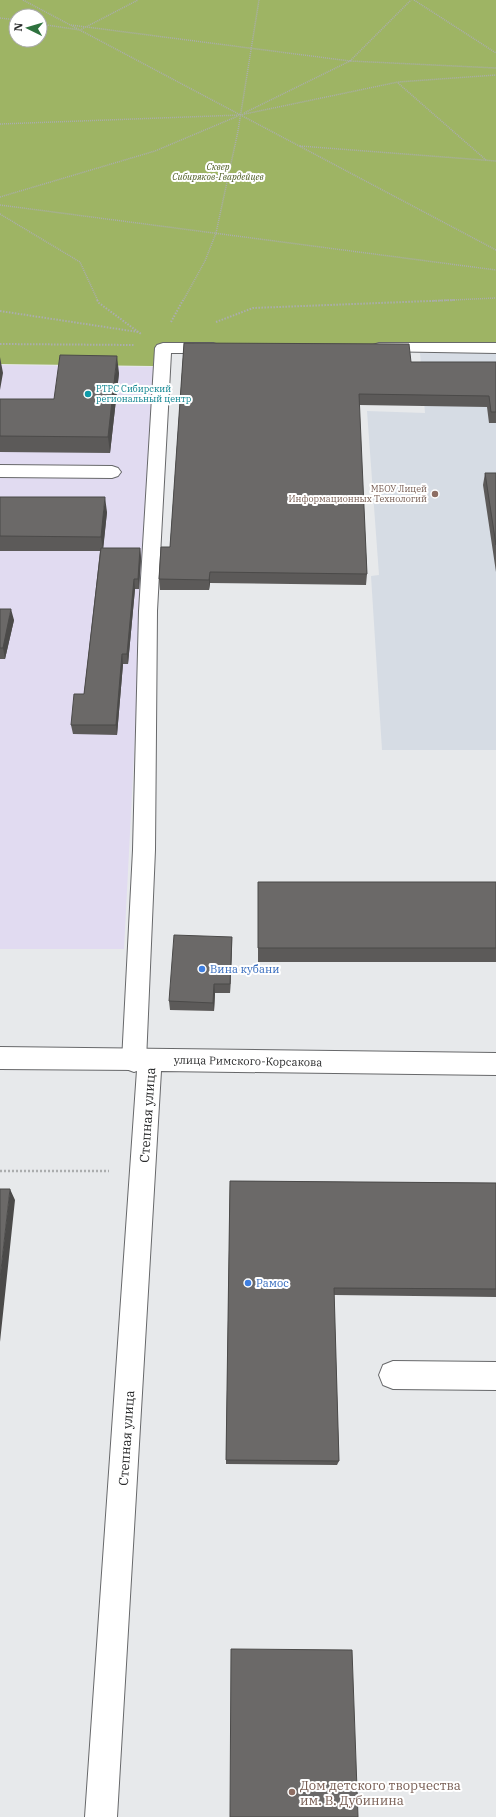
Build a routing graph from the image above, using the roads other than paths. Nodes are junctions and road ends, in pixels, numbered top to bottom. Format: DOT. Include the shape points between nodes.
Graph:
graph roads {
  1 [pos="227,348"];
  2 [pos="361,348"];
  3 [pos="496,348"];
  4 [pos="0,471"];
  5 [pos="112,472"];
  6 [pos="0,1058"];
  7 [pos="142,1060"];
  8 [pos="496,1064"];
  9 [pos="393,1375"];
  10 [pos="496,1376"];
  11 [pos="101,1817"];
  1 -- 7 [label="street, Степная улица" via="163,348 148,611"];
  2 -- 3 [label="street"];
  4 -- 5 [label="street"];
  6 -- 7 [label="street, улица Римского-Корсакова"];
  7 -- 8 [label="street, улица Римского-Корсакова"];
  7 -- 11 [label="street, Степная улица" via="143,1170"];
  9 -- 10 [label="street"];
}
